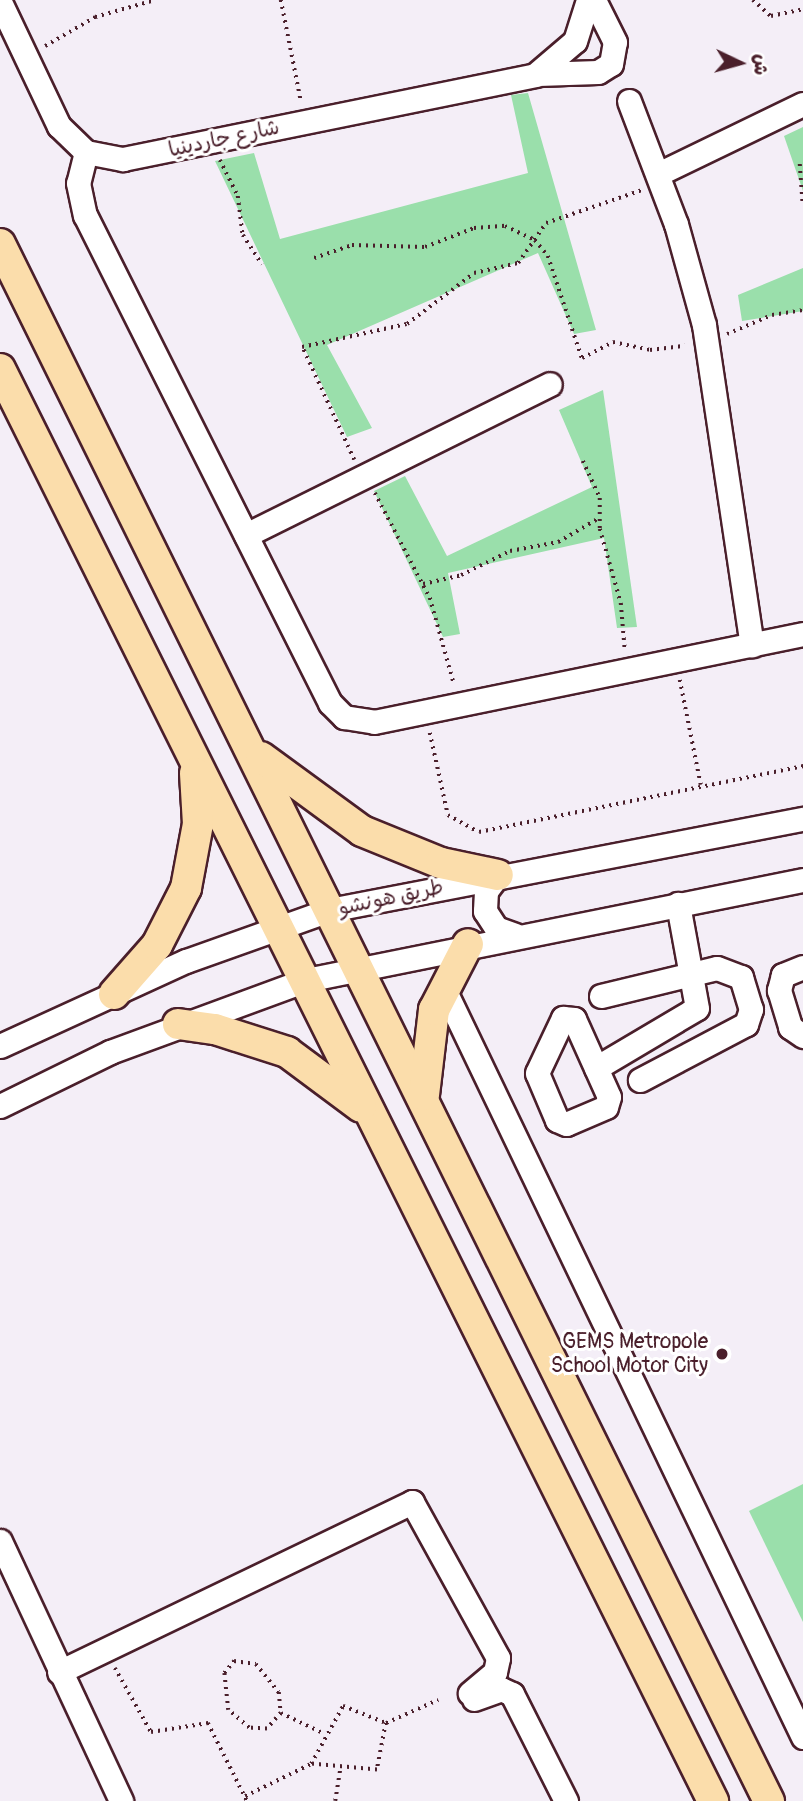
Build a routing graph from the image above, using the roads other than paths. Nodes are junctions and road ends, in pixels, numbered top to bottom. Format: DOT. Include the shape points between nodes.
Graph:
graph roads {
  1 [pos="588,0"];
  2 [pos="594,0"];
  3 [pos="0,2"];
  4 [pos="535,75"];
  5 [pos="629,101"];
  6 [pos="803,104"];
  7 [pos="86,152"];
  8 [pos="658,174"];
  9 [pos="0,244"];
  10 [pos="0,369"];
  11 [pos="550,384"];
  12 [pos="246,535"];
  13 [pos="803,634"];
  14 [pos="752,645"];
  15 [pos="248,744"];
  16 [pos="192,759"];
  17 [pos="803,819"];
  18 [pos="498,875"];
  19 [pos="803,880"];
  20 [pos="672,905"];
  21 [pos="329,910"];
  22 [pos="279,926"];
  23 [pos="515,935"];
  24 [pos="468,944"];
  25 [pos="356,966"];
  26 [pos="803,967"];
  27 [pos="688,974"];
  28 [pos="306,980"];
  29 [pos="443,987"];
  30 [pos="114,994"];
  31 [pos="601,996"];
  32 [pos="689,1014"];
  33 [pos="178,1024"];
  34 [pos="803,1036"];
  35 [pos="0,1046"];
  36 [pos="705,1046"];
  37 [pos="640,1080"];
  38 [pos="0,1106"];
  39 [pos="425,1106"];
  40 [pos="375,1122"];
  41 [pos="0,1541"];
  42 [pos="59,1672"];
  43 [pos="803,1737"];
  44 [pos="121,1801"];
  45 [pos="566,1801"];
  46 [pos="713,1801"];
  47 [pos="769,1801"];
  1 -- 4 [label="street, شارع جاردينيا" via="575,41"];
  2 -- 4 [label="street, شارع جاردينيا" via="615,41 611,64 598,72"];
  3 -- 7 [label="street" via="59,126"];
  4 -- 7 [label="street, شارع جاردينيا" via="122,159"];
  5 -- 8 [label="street"];
  6 -- 8 [label="street"];
  7 -- 12 [label="street" via="78,183 85,215"];
  8 -- 14 [label="street" via="704,325"];
  9 -- 15 [label="main road"];
  10 -- 16 [label="main road"];
  11 -- 12 [label="street"];
  12 -- 14 [label="street" via="336,711 363,723"];
  13 -- 14 [label="street"];
  15 -- 18 [label="main road" via="290,783 362,831 442,863"];
  15 -- 21 [label="main road"];
  16 -- 22 [label="main road"];
  16 -- 30 [label="main road" via="198,824 186,888 157,946"];
  17 -- 18 [label="street, طريق هونشو"];
  18 -- 21 [label="street, طريق هونشو"];
  18 -- 23 [label="street" via="486,891 485,911 496,928"];
  19 -- 20 [label="street"];
  20 -- 23 [label="street"];
  20 -- 27 [label="street"];
  21 -- 22 [label="street, طريق هونشو"];
  21 -- 25 [label="main road"];
  22 -- 28 [label="main road"];
  22 -- 30 [label="street, طريق هونشو"];
  23 -- 24 [label="street"];
  24 -- 25 [label="street"];
  24 -- 29 [label="main road"];
  25 -- 28 [label="street"];
  25 -- 39 [label="main road"];
  26 -- 34 [label="street" via="783,975 779,990 790,1027"];
  27 -- 31 [label="street"];
  27 -- 32 [label="street" via="699,1002"];
  27 -- 32 [label="street" via="688,1002 593,1063"];
  27 -- 36 [label="street" via="724,967 736,972 751,1009 740,1030"];
  28 -- 33 [label="street"];
  28 -- 40 [label="main road"];
  29 -- 39 [label="main road" via="427,1033"];
  29 -- 43 [label="street"];
  30 -- 35 [label="street, طريق هونشو"];
  32 -- 36 [label="street"];
  33 -- 38 [label="street"];
  33 -- 40 [label="main road" via="215,1029 287,1052 320,1071"];
  36 -- 37 [label="street"];
  39 -- 47 [label="main road"];
  40 -- 46 [label="main road"];
  41 -- 42 [label="street"];
  42 -- 44 [label="street"];
  42 -- 45 [label="street" via="412,1502 498,1658 495,1672 472,1696 501,1689 512,1694"];
}
